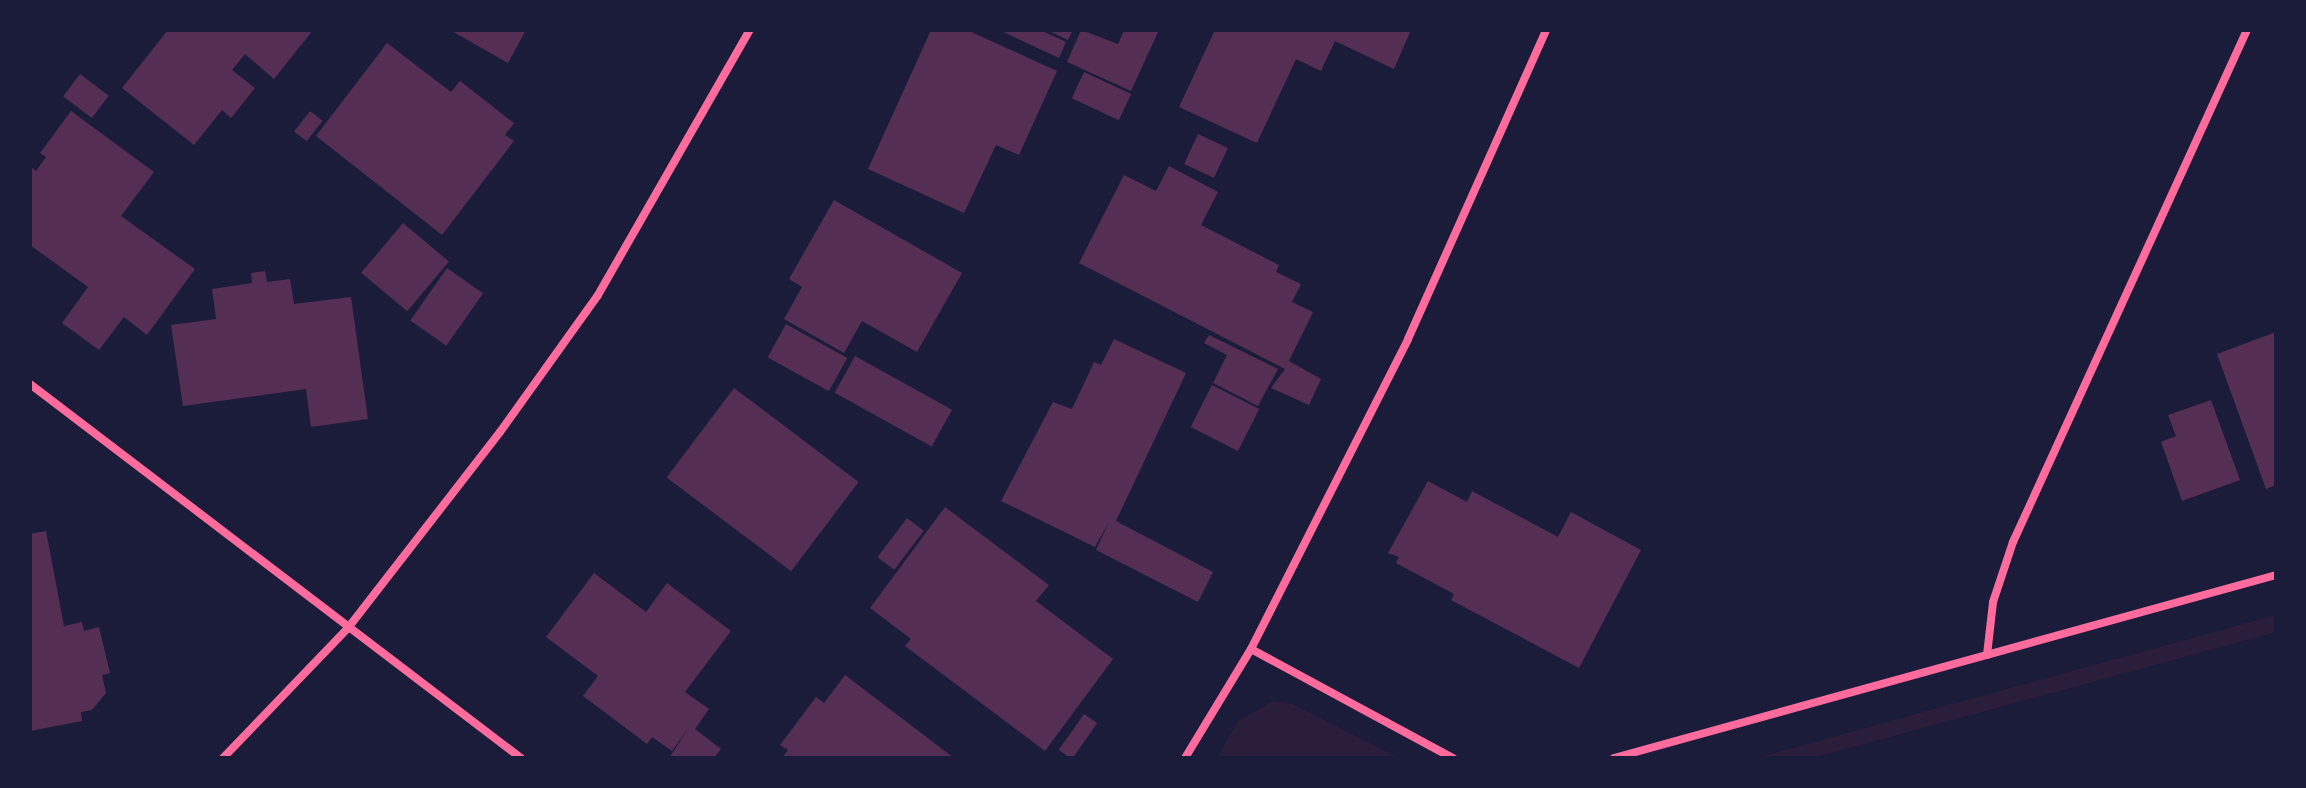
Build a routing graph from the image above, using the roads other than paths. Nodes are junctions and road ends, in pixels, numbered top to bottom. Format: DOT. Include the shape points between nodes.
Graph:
graph roads {
  1 [pos="750,30"];
  2 [pos="1546,30"];
  3 [pos="2247,30"];
  4 [pos="30,384"];
  5 [pos="2276,575"];
  6 [pos="348,628"];
  7 [pos="1251,649"];
  8 [pos="1987,655"];
  9 [pos="223,758"];
  10 [pos="521,758"];
  11 [pos="1185,758"];
  12 [pos="1453,758"];
  13 [pos="1614,758"];
  1 -- 6 [label="street" via="598,295"];
  2 -- 7 [label="street" via="1408,339"];
  3 -- 8 [label="street" via="2013,542 1993,602"];
  4 -- 6 [label="street"];
  5 -- 8 [label="street"];
  6 -- 9 [label="street"];
  6 -- 10 [label="street"];
  7 -- 11 [label="street"];
  7 -- 12 [label="street"];
  8 -- 13 [label="street"];
}
